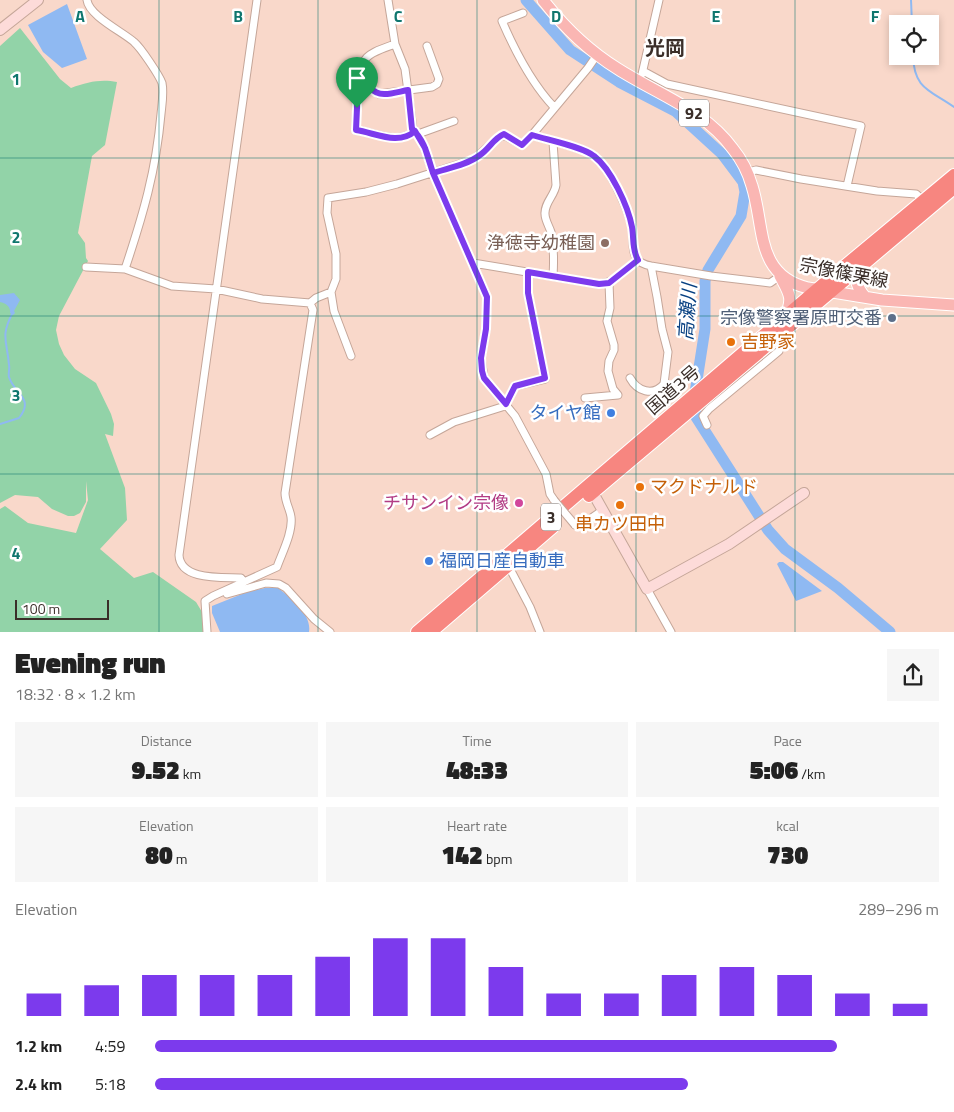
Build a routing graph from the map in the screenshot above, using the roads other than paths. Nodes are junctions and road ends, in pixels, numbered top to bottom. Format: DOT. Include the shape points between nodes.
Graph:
graph roads {
  1 [pos="38,0"];
  2 [pos="87,0"];
  3 [pos="256,0"];
  4 [pos="388,0"];
  5 [pos="543,0"];
  6 [pos="659,0"];
  7 [pos="522,13"];
  8 [pos="0,30"];
  9 [pos="395,44"];
  10 [pos="426,46"];
  11 [pos="597,55"];
  12 [pos="642,77"];
  13 [pos="371,88"];
  14 [pos="408,90"];
  15 [pos="554,107"];
  16 [pos="454,121"];
  17 [pos="417,133"];
  18 [pos="532,135"];
  19 [pos="552,142"];
  20 [pos="748,172"];
  21 [pos="433,173"];
  22 [pos="954,175"];
  23 [pos="847,186"];
  24 [pos="954,188"];
  25 [pos="924,201"];
  26 [pos="638,260"];
  27 [pos="473,263"];
  28 [pos="651,266"];
  29 [pos="86,267"];
  30 [pos="860,268"];
  31 [pos="125,269"];
  32 [pos="528,272"];
  33 [pos="553,276"];
  34 [pos="780,276"];
  35 [pos="609,283"];
  36 [pos="216,289"];
  37 [pos="817,290"];
  38 [pos="832,291"];
  39 [pos="331,292"];
  40 [pos="865,297"];
  41 [pos="310,303"];
  42 [pos="954,304"];
  43 [pos="785,317"];
  44 [pos="779,351"];
  45 [pos="351,356"];
  46 [pos="630,378"];
  47 [pos="704,393"];
  48 [pos="585,398"];
  49 [pos="506,404"];
  50 [pos="687,408"];
  51 [pos="706,425"];
  52 [pos="430,434"];
  53 [pos="593,492"];
  54 [pos="804,493"];
  55 [pos="603,510"];
  56 [pos="508,565"];
  57 [pos="244,582"];
  58 [pos="647,589"];
  59 [pos="213,596"];
  60 [pos="207,632"];
  61 [pos="330,632"];
  62 [pos="417,632"];
  63 [pos="431,632"];
  64 [pos="540,632"];
  65 [pos="671,632"];
  1 -- 8 [label="street"];
  2 -- 31 [label="street" via="106,23 134,42 162,83 159,143 153,176"];
  3 -- 36 [label="street"];
  4 -- 9 [label="street"];
  5 -- 11 [label="main road, 宗像篠栗線 / 92"];
  6 -- 12 [label="street"];
  7 -- 15 [label="street" via="502,21 522,63"];
  9 -- 13 [label="street" via="382,48 364,63"];
  9 -- 14 [label="street" via="405,69"];
  10 -- 14 [label="street" via="439,79 437,84"];
  11 -- 12 [label="main road, 宗像篠栗線 / 92"];
  11 -- 15 [label="street"];
  12 -- 20 [label="main road, 宗像篠栗線 / 92" via="717,131 734,149"];
  12 -- 23 [label="street" via="861,126"];
  13 -- 14 [label="street" via="382,94"];
  13 -- 17 [label="street" via="357,93 356,130 389,139"];
  14 -- 17 [label="street" via="412,129"];
  15 -- 18 [label="street"];
  16 -- 17 [label="street"];
  17 -- 21 [label="street"];
  18 -- 19 [label="street"];
  18 -- 21 [label="street" via="522,145 504,134 472,160"];
  19 -- 26 [label="street" via="593,155 601,164 627,211 634,254"];
  19 -- 33 [label="street" via="556,185 545,214 555,258"];
  20 -- 23 [label="street" via="756,170"];
  20 -- 34 [label="main road, 宗像篠栗線 / 92" via="765,251"];
  21 -- 27 [label="street"];
  21 -- 39 [label="street" via="366,192 328,198 327,213 336,254 336,279"];
  22 -- 25 [label="highway, 国道3号 / 3"];
  23 -- 25 [label="street" via="916,194"];
  24 -- 30 [label="highway, 国道3号 / 3"];
  25 -- 37 [label="highway, 国道3号 / 3"];
  26 -- 28 [label="street"];
  26 -- 35 [label="street"];
  27 -- 32 [label="street"];
  27 -- 49 [label="street" via="488,307 482,371"];
  28 -- 34 [label="street" via="770,283"];
  28 -- 46 [label="street" via="668,352 664,384 648,392 634,386"];
  29 -- 31 [label="street"];
  30 -- 38 [label="highway, 国道3号 / 3"];
  30 -- 40 [label="main road" via="856,281"];
  31 -- 36 [label="street" via="172,286"];
  32 -- 33 [label="street"];
  32 -- 49 [label="street" via="528,293 545,378 515,386"];
  33 -- 35 [label="street"];
  34 -- 37 [label="main road, 宗像篠栗線" via="799,286"];
  34 -- 43 [label="main road" via="791,302"];
  35 -- 48 [label="street" via="607,321 614,350 608,360 608,371 618,395"];
  36 -- 41 [label="street" via="262,299"];
  36 -- 57 [label="street" via="179,560 184,568 200,575 241,578"];
  37 -- 38 [label="main road, 宗像篠栗線"];
  37 -- 43 [label="highway, 国道3号 / 3"];
  38 -- 40 [label="main road, 宗像篠栗線"];
  38 -- 47 [label="highway, 国道3号 / 3"];
  39 -- 41 [label="street"];
  39 -- 45 [label="street" via="334,311"];
  40 -- 42 [label="main road, 宗像篠栗線"];
  41 -- 57 [label="street" via="313,310 285,493 291,516 288,536 277,567"];
  43 -- 47 [label="highway, 国道3号 / 3"];
  44 -- 51 [label="street" via="703,416"];
  47 -- 50 [label="highway, 国道3号 / 3"];
  49 -- 52 [label="street"];
  49 -- 55 [label="street, bridge" via="546,474 550,494 575,525 580,526"];
  50 -- 53 [label="highway, 国道3号 / 3"];
  50 -- 62 [label="highway, 国道3号 / 3"];
  53 -- 55 [label="street"];
  53 -- 56 [label="highway, 国道3号 / 3"];
  54 -- 58 [label="street" via="729,544"];
  55 -- 58 [label="street"];
  56 -- 63 [label="highway, 国道3号 / 3"];
  56 -- 64 [label="street"];
  57 -- 59 [label="street"];
  58 -- 65 [label="street"];
  59 -- 60 [label="street" via="205,601"];
  59 -- 61 [label="street" via="218,598 266,583 279,584"];
}
